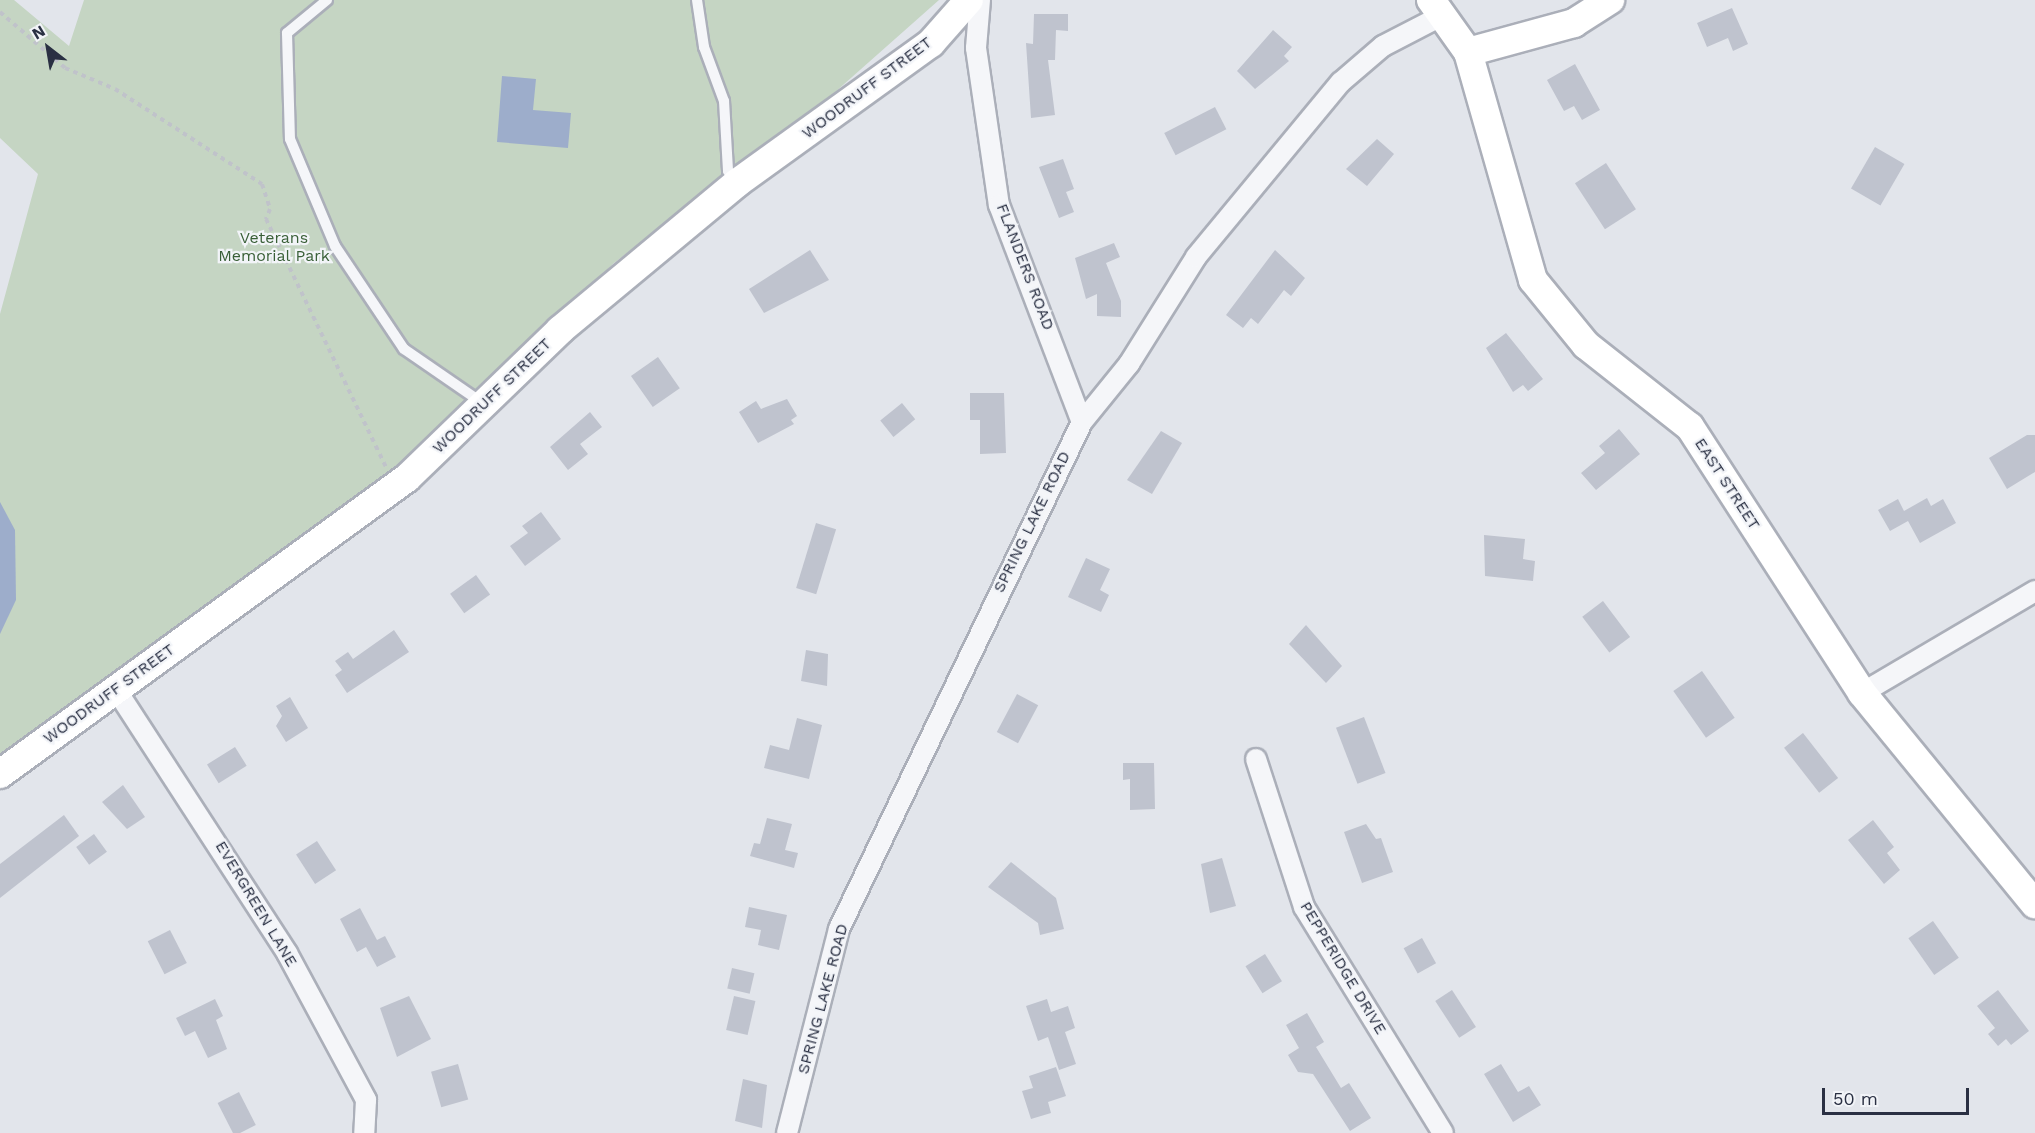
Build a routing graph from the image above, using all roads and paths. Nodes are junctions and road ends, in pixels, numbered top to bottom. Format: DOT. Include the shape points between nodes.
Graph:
graph roads {
  1 [pos="327,0"];
  2 [pos="697,0"];
  3 [pos="969,0"];
  4 [pos="980,0"];
  5 [pos="1610,0"];
  6 [pos="1436,8"];
  7 [pos="0,12"];
  8 [pos="1468,52"];
  9 [pos="737,183"];
  10 [pos="484,404"];
  11 [pos="1082,422"];
  12 [pos="398,485"];
  13 [pos="2035,591"];
  14 [pos="115,688"];
  15 [pos="1862,693"];
  16 [pos="1256,759"];
  17 [pos="0,774"];
  18 [pos="2035,904"];
  19 [pos="364,1133"];
  20 [pos="787,1133"];
  21 [pos="1443,1133"];
  1 -- 10 [label="lane" via="287,33 290,139 335,246 404,349"];
  2 -- 9 [label="lane" via="704,47 724,101 728,171"];
  3 -- 9 [label="street, WOODRUFF STREET" via="931,43"];
  4 -- 11 [label="street, FLANDERS ROAD" via="976,48 999,205"];
  5 -- 8 [label="street" via="1574,23"];
  6 -- 8 [label="street"];
  6 -- 11 [label="street, SPRING LAKE ROAD" via="1341,82 1196,256 1129,364"];
  7 -- 12 [label="path" via="65,68 115,89 262,184 270,209 266,219 372,446"];
  8 -- 15 [label="street, EAST STREET" via="1533,280 1586,345 1690,427"];
  9 -- 10 [label="street, WOODRUFF STREET" via="560,330"];
  10 -- 12 [label="street, WOODRUFF STREET"];
  11 -- 20 [label="street, SPRING LAKE ROAD" via="839,929"];
  12 -- 14 [label="street, WOODRUFF STREET"];
  13 -- 15 [label="street"];
  14 -- 17 [label="street, WOODRUFF STREET"];
  14 -- 19 [label="street, EVERGREEN LANE" via="287,954 366,1100"];
  15 -- 18 [label="street, EAST STREET"];
  16 -- 21 [label="street, PEPPERIDGE DRIVE" via="1304,907"];
}
